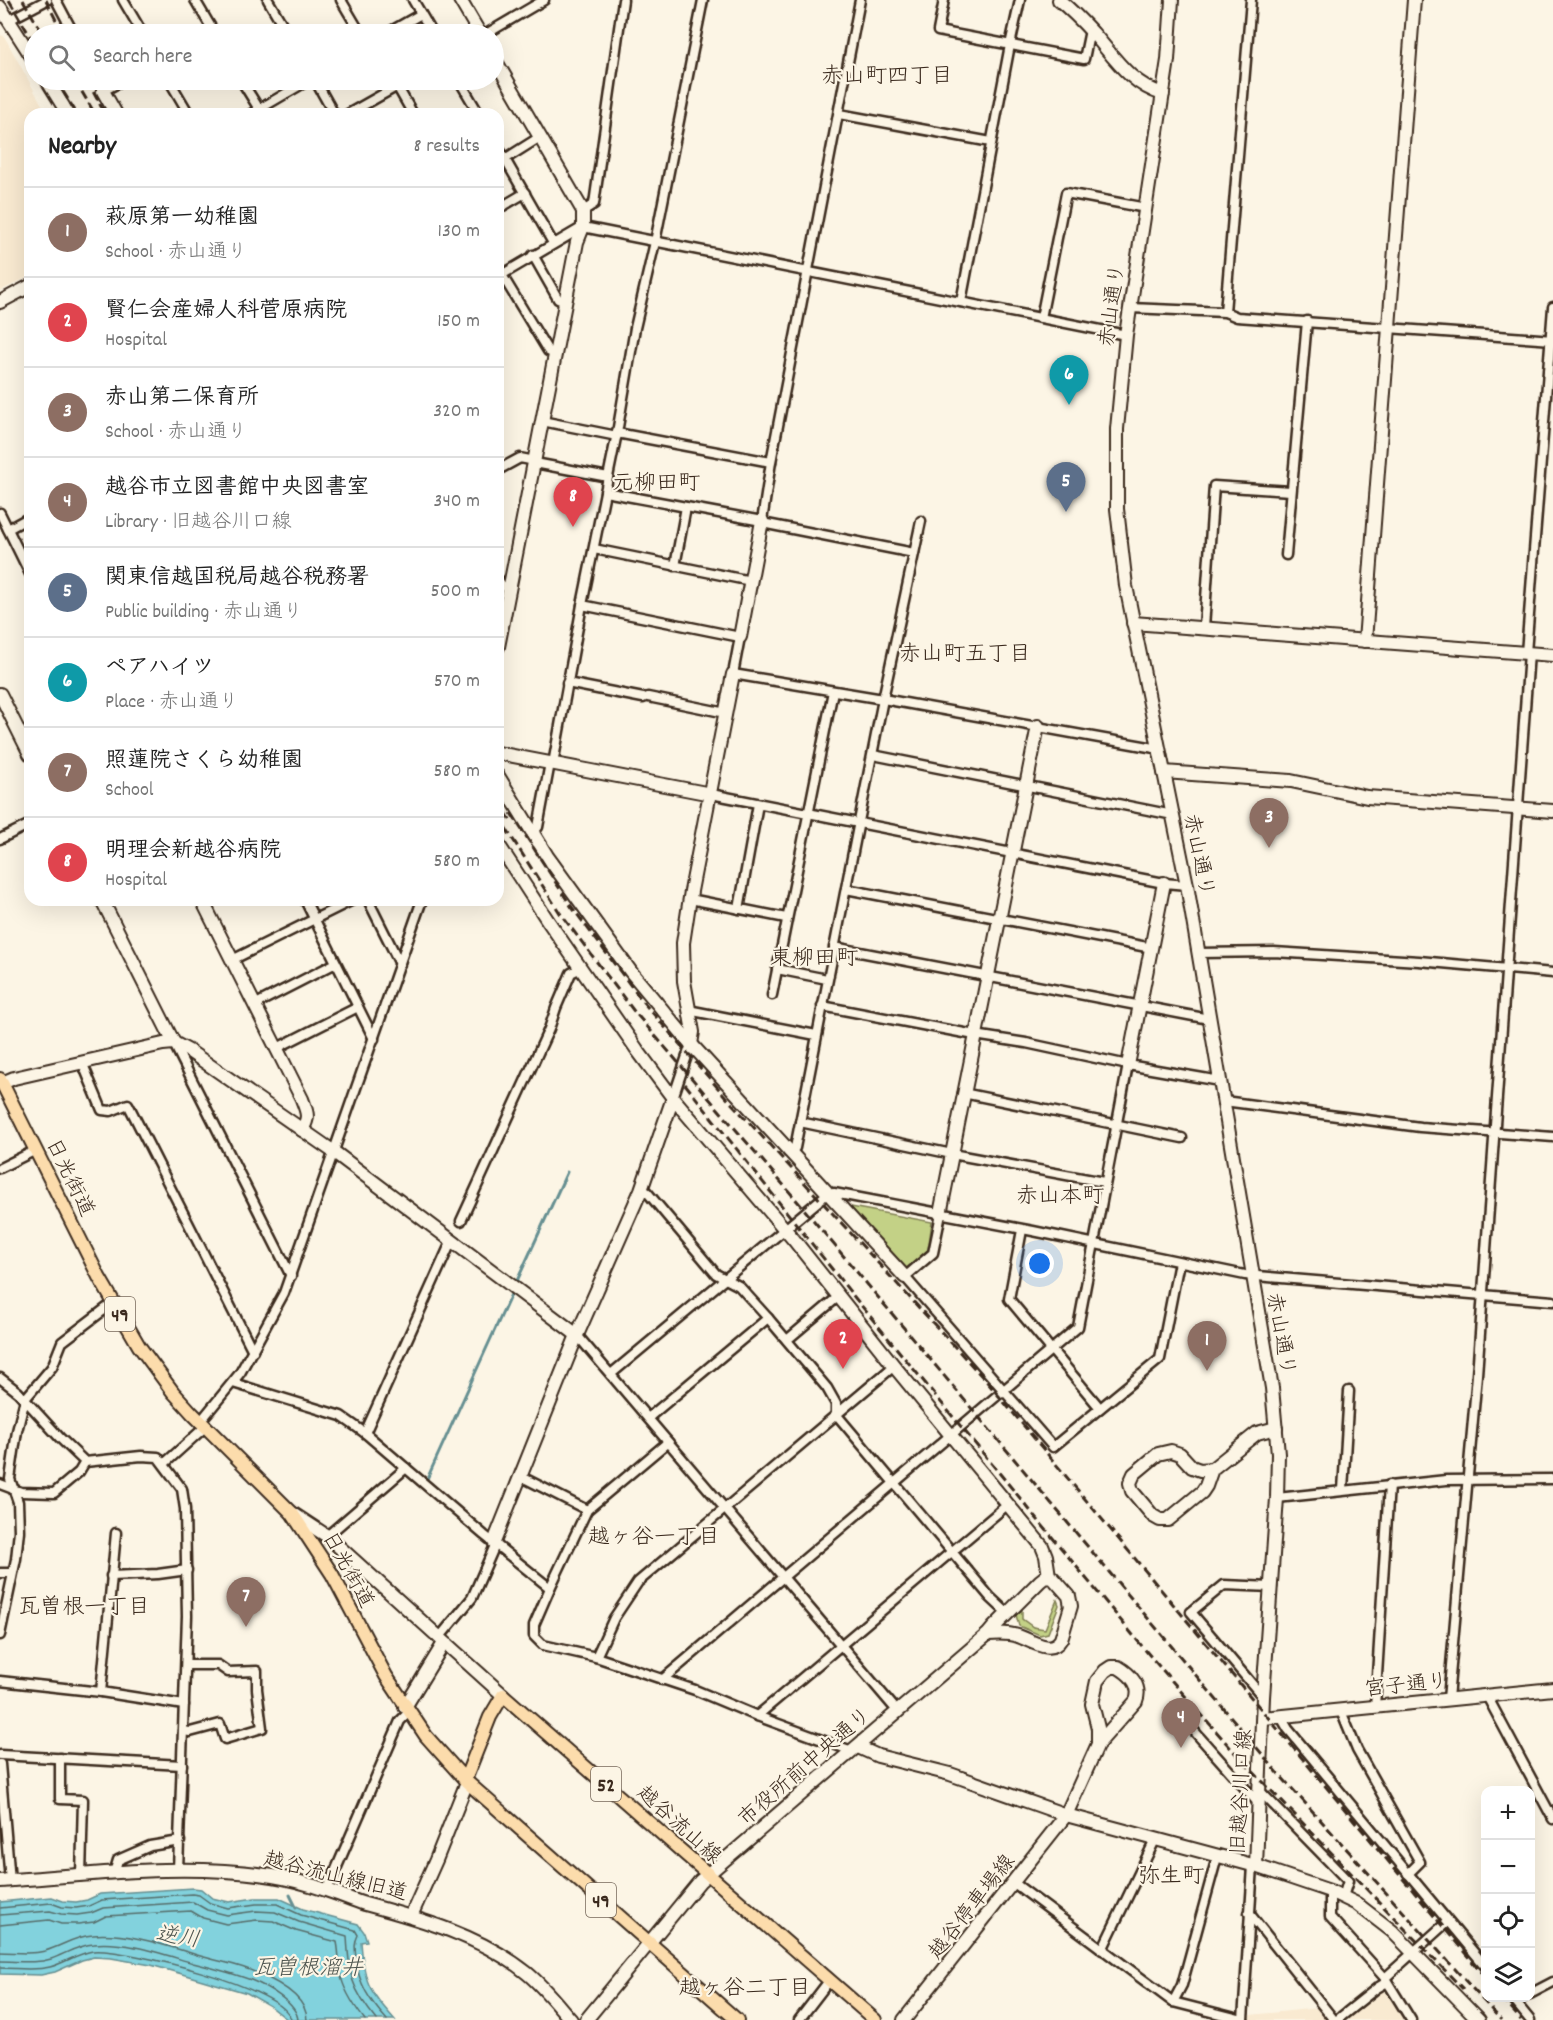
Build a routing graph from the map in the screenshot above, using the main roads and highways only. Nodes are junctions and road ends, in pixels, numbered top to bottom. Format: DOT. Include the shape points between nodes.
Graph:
graph roads {
  1 [pos="1,1081"];
  2 [pos="466,1781"];
  3 [pos="736,2020"];
  4 [pos="875,2020"];
  1 -- 2 [label="main road, 日光街道 / 49" via="113,1303 157,1371 203,1424 292,1513 325,1563 407,1710"];
  2 -- 3 [label="main road, 日光街道 / 49"];
  2 -- 4 [label="main road, 越谷流山線 / 52" via="490,1717 503,1695"];
}
